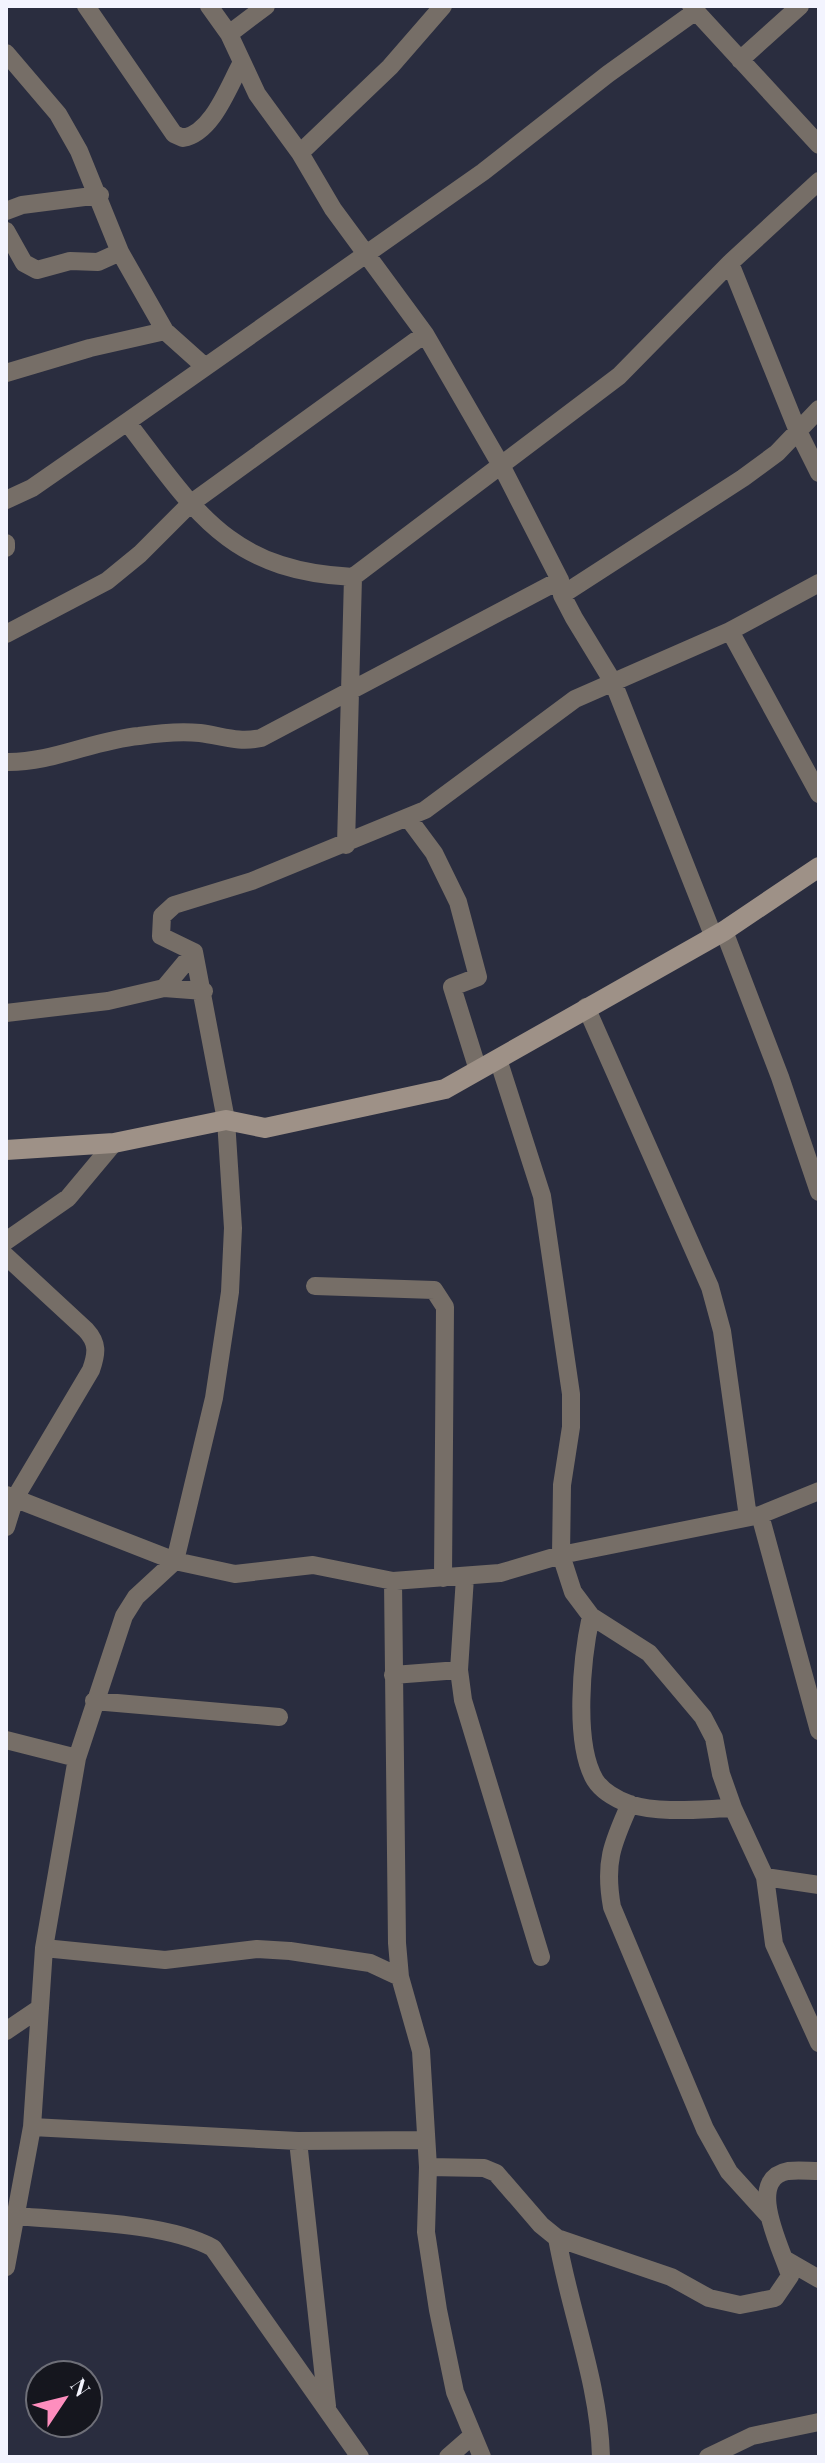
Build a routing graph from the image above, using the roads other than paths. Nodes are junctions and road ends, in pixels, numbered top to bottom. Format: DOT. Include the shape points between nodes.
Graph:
graph roads {
  1 [pos="86,6"];
  2 [pos="209,6"];
  3 [pos="266,6"];
  4 [pos="443,6"];
  5 [pos="800,6"];
  6 [pos="694,8"];
  7 [pos="229,34"];
  8 [pos="6,53"];
  9 [pos="740,60"];
  10 [pos="241,64"];
  11 [pos="819,145"];
  12 [pos="300,153"];
  13 [pos="819,181"];
  14 [pos="100,195"];
  15 [pos="6,211"];
  16 [pos="6,231"];
  17 [pos="120,252"];
  18 [pos="366,253"];
  19 [pos="730,263"];
  20 [pos="165,331"];
  21 [pos="425,334"];
  22 [pos="203,365"];
  23 [pos="6,373"];
  24 [pos="819,409"];
  25 [pos="127,422"];
  26 [pos="797,429"];
  27 [pos="502,467"];
  28 [pos="819,473"];
  29 [pos="6,500"];
  30 [pos="190,504"];
  31 [pos="353,577"];
  32 [pos="819,583"];
  33 [pos="561,588"];
  34 [pos="730,631"];
  35 [pos="6,634"];
  36 [pos="613,682"];
  37 [pos="352,691"];
  38 [pos="6,762"];
  39 [pos="819,794"];
  40 [pos="408,818"];
  41 [pos="346,845"];
  42 [pos="819,867"];
  43 [pos="719,933"];
  44 [pos="194,952"];
  45 [pos="164,988"];
  46 [pos="204,991"];
  47 [pos="586,1007"];
  48 [pos="6,1013"];
  49 [pos="498,1059"];
  50 [pos="478,1070"];
  51 [pos="226,1120"];
  52 [pos="114,1143"];
  53 [pos="6,1150"];
  54 [pos="819,1192"];
  55 [pos="6,1241"];
  56 [pos="6,1256"];
  57 [pos="315,1286"];
  58 [pos="819,1491"];
  59 [pos="10,1497"];
  60 [pos="754,1516"];
  61 [pos="6,1527"];
  62 [pos="561,1555"];
  63 [pos="175,1561"];
  64 [pos="465,1577"];
  65 [pos="443,1578"];
  66 [pos="393,1581"];
  67 [pos="591,1616"];
  68 [pos="459,1670"];
  69 [pos="393,1675"];
  70 [pos="94,1701"];
  71 [pos="279,1717"];
  72 [pos="819,1731"];
  73 [pos="6,1740"];
  74 [pos="77,1758"];
  75 [pos="630,1804"];
  76 [pos="733,1808"];
  77 [pos="765,1877"];
  78 [pos="819,1885"];
  79 [pos="397,1943"];
  80 [pos="44,1948"];
  81 [pos="541,1957"];
  82 [pos="370,1963"];
  83 [pos="400,1977"];
  84 [pos="40,2008"];
  85 [pos="6,2031"];
  86 [pos="819,2043"];
  87 [pos="32,2127"];
  88 [pos="426,2140"];
  89 [pos="298,2141"];
  90 [pos="428,2167"];
  91 [pos="819,2171"];
  92 [pos="768,2215"];
  93 [pos="17,2216"];
  94 [pos="557,2238"];
  95 [pos="786,2260"];
  96 [pos="6,2267"];
  97 [pos="819,2279"];
  98 [pos="327,2409"];
  99 [pos="819,2422"];
  100 [pos="472,2436"];
  101 [pos="360,2457"];
  102 [pos="448,2457"];
  103 [pos="482,2457"];
  104 [pos="601,2457"];
  105 [pos="708,2457"];
  1 -- 10 [label="street" via="174,134 183,138 193,135 215,111"];
  2 -- 7 [label="street"];
  3 -- 7 [label="street"];
  4 -- 12 [label="street" via="390,67"];
  5 -- 9 [label="street"];
  6 -- 9 [label="street"];
  6 -- 18 [label="street" via="483,172"];
  7 -- 10 [label="street"];
  8 -- 14 [label="street" via="58,114"];
  9 -- 11 [label="street"];
  10 -- 12 [label="street"];
  12 -- 18 [label="street"];
  13 -- 19 [label="street"];
  14 -- 15 [label="street"];
  14 -- 17 [label="street"];
  16 -- 17 [label="street" via="24,263 37,270 70,261 98,262"];
  17 -- 20 [label="street"];
  18 -- 21 [label="street"];
  18 -- 22 [label="street"];
  19 -- 26 [label="street"];
  19 -- 27 [label="street" via="619,376"];
  20 -- 22 [label="street"];
  20 -- 23 [label="street"];
  21 -- 27 [label="street"];
  21 -- 30 [label="street"];
  22 -- 25 [label="street"];
  24 -- 26 [label="street"];
  25 -- 29 [label="street" via="32,488"];
  25 -- 30 [label="street"];
  26 -- 28 [label="street"];
  26 -- 33 [label="street" via="777,453 743,478"];
  27 -- 31 [label="street"];
  27 -- 33 [label="street"];
  30 -- 31 [label="street" via="220,535 262,558"];
  30 -- 35 [label="street" via="107,581"];
  31 -- 37 [label="street"];
  32 -- 34 [label="street"];
  33 -- 36 [label="street"];
  33 -- 37 [label="street"];
  34 -- 36 [label="street"];
  34 -- 39 [label="street"];
  36 -- 40 [label="street" via="575,699"];
  36 -- 43 [label="street"];
  37 -- 38 [label="street" via="247,741 202,733 135,736 50,758"];
  37 -- 41 [label="street"];
  40 -- 41 [label="street"];
  40 -- 50 [label="street" via="434,853 458,902 478,977 452,987"];
  41 -- 44 [label="street" via="174,905 162,916 161,936"];
  42 -- 43 [label="street"];
  43 -- 47 [label="street"];
  43 -- 54 [label="street" via="780,1077"];
  44 -- 45 [label="street"];
  44 -- 46 [label="street"];
  45 -- 46 [label="street"];
  45 -- 48 [label="street"];
  46 -- 51 [label="street"];
  47 -- 49 [label="street"];
  47 -- 60 [label="street" via="710,1287"];
  49 -- 50 [label="street"];
  49 -- 62 [label="street" via="542,1196 571,1394"];
  50 -- 51 [label="street" via="445,1089 265,1128"];
  51 -- 52 [label="street"];
  51 -- 63 [label="street" via="233,1228 230,1292 214,1398"];
  52 -- 53 [label="street"];
  52 -- 55 [label="street" via="68,1198"];
  56 -- 59 [label="street" via="95,1339 97,1354"];
  57 -- 65 [label="street" via="434,1290 442,1296"];
  58 -- 60 [label="street"];
  59 -- 61 [label="street"];
  59 -- 63 [label="street"];
  60 -- 62 [label="street"];
  60 -- 72 [label="street"];
  62 -- 64 [label="street"];
  62 -- 67 [label="street" via="573,1592"];
  63 -- 66 [label="street" via="235,1574 313,1565"];
  63 -- 70 [label="street" via="136,1597 124,1616"];
  64 -- 65 [label="street"];
  64 -- 68 [label="street"];
  65 -- 66 [label="street"];
  66 -- 69 [label="street"];
  67 -- 75 [label="street" via="583,1684 589,1765 595,1781"];
  67 -- 76 [label="street" via="649,1653 703,1717"];
  68 -- 69 [label="street"];
  68 -- 81 [label="street" via="468,1725"];
  69 -- 79 [label="street"];
  70 -- 71 [label="street"];
  70 -- 74 [label="street"];
  73 -- 74 [label="street"];
  74 -- 80 [label="street"];
  75 -- 76 [label="street" via="670,1810"];
  75 -- 92 [label="street" via="612,1842 606,1874 612,1907 705,2129 729,2172"];
  76 -- 77 [label="street"];
  77 -- 78 [label="street"];
  77 -- 86 [label="street" via="774,1944"];
  79 -- 82 [label="street"];
  79 -- 83 [label="street"];
  80 -- 82 [label="street" via="165,1960 257,1949"];
  80 -- 84 [label="street"];
  82 -- 83 [label="street"];
  83 -- 88 [label="street" via="421,2051"];
  84 -- 85 [label="street"];
  84 -- 87 [label="street"];
  87 -- 89 [label="street"];
  87 -- 93 [label="street"];
  88 -- 89 [label="street"];
  88 -- 90 [label="street"];
  89 -- 98 [label="street"];
  90 -- 94 [label="street" via="496,2173"];
  90 -- 100 [label="street" via="426,2232 438,2310 455,2392"];
  91 -- 92 [label="street" via="786,2171 774,2177 768,2189"];
  92 -- 95 [label="street"];
  93 -- 96 [label="street"];
  93 -- 98 [label="street" via="115,2225 198,2239 213,2248"];
  94 -- 95 [label="street" via="671,2277 709,2298 740,2305 775,2298 790,2276"];
  94 -- 104 [label="street" via="598,2406"];
  95 -- 97 [label="street"];
  98 -- 101 [label="street"];
  99 -- 105 [label="street" via="752,2436"];
  100 -- 102 [label="street"];
  100 -- 103 [label="street"];
}
